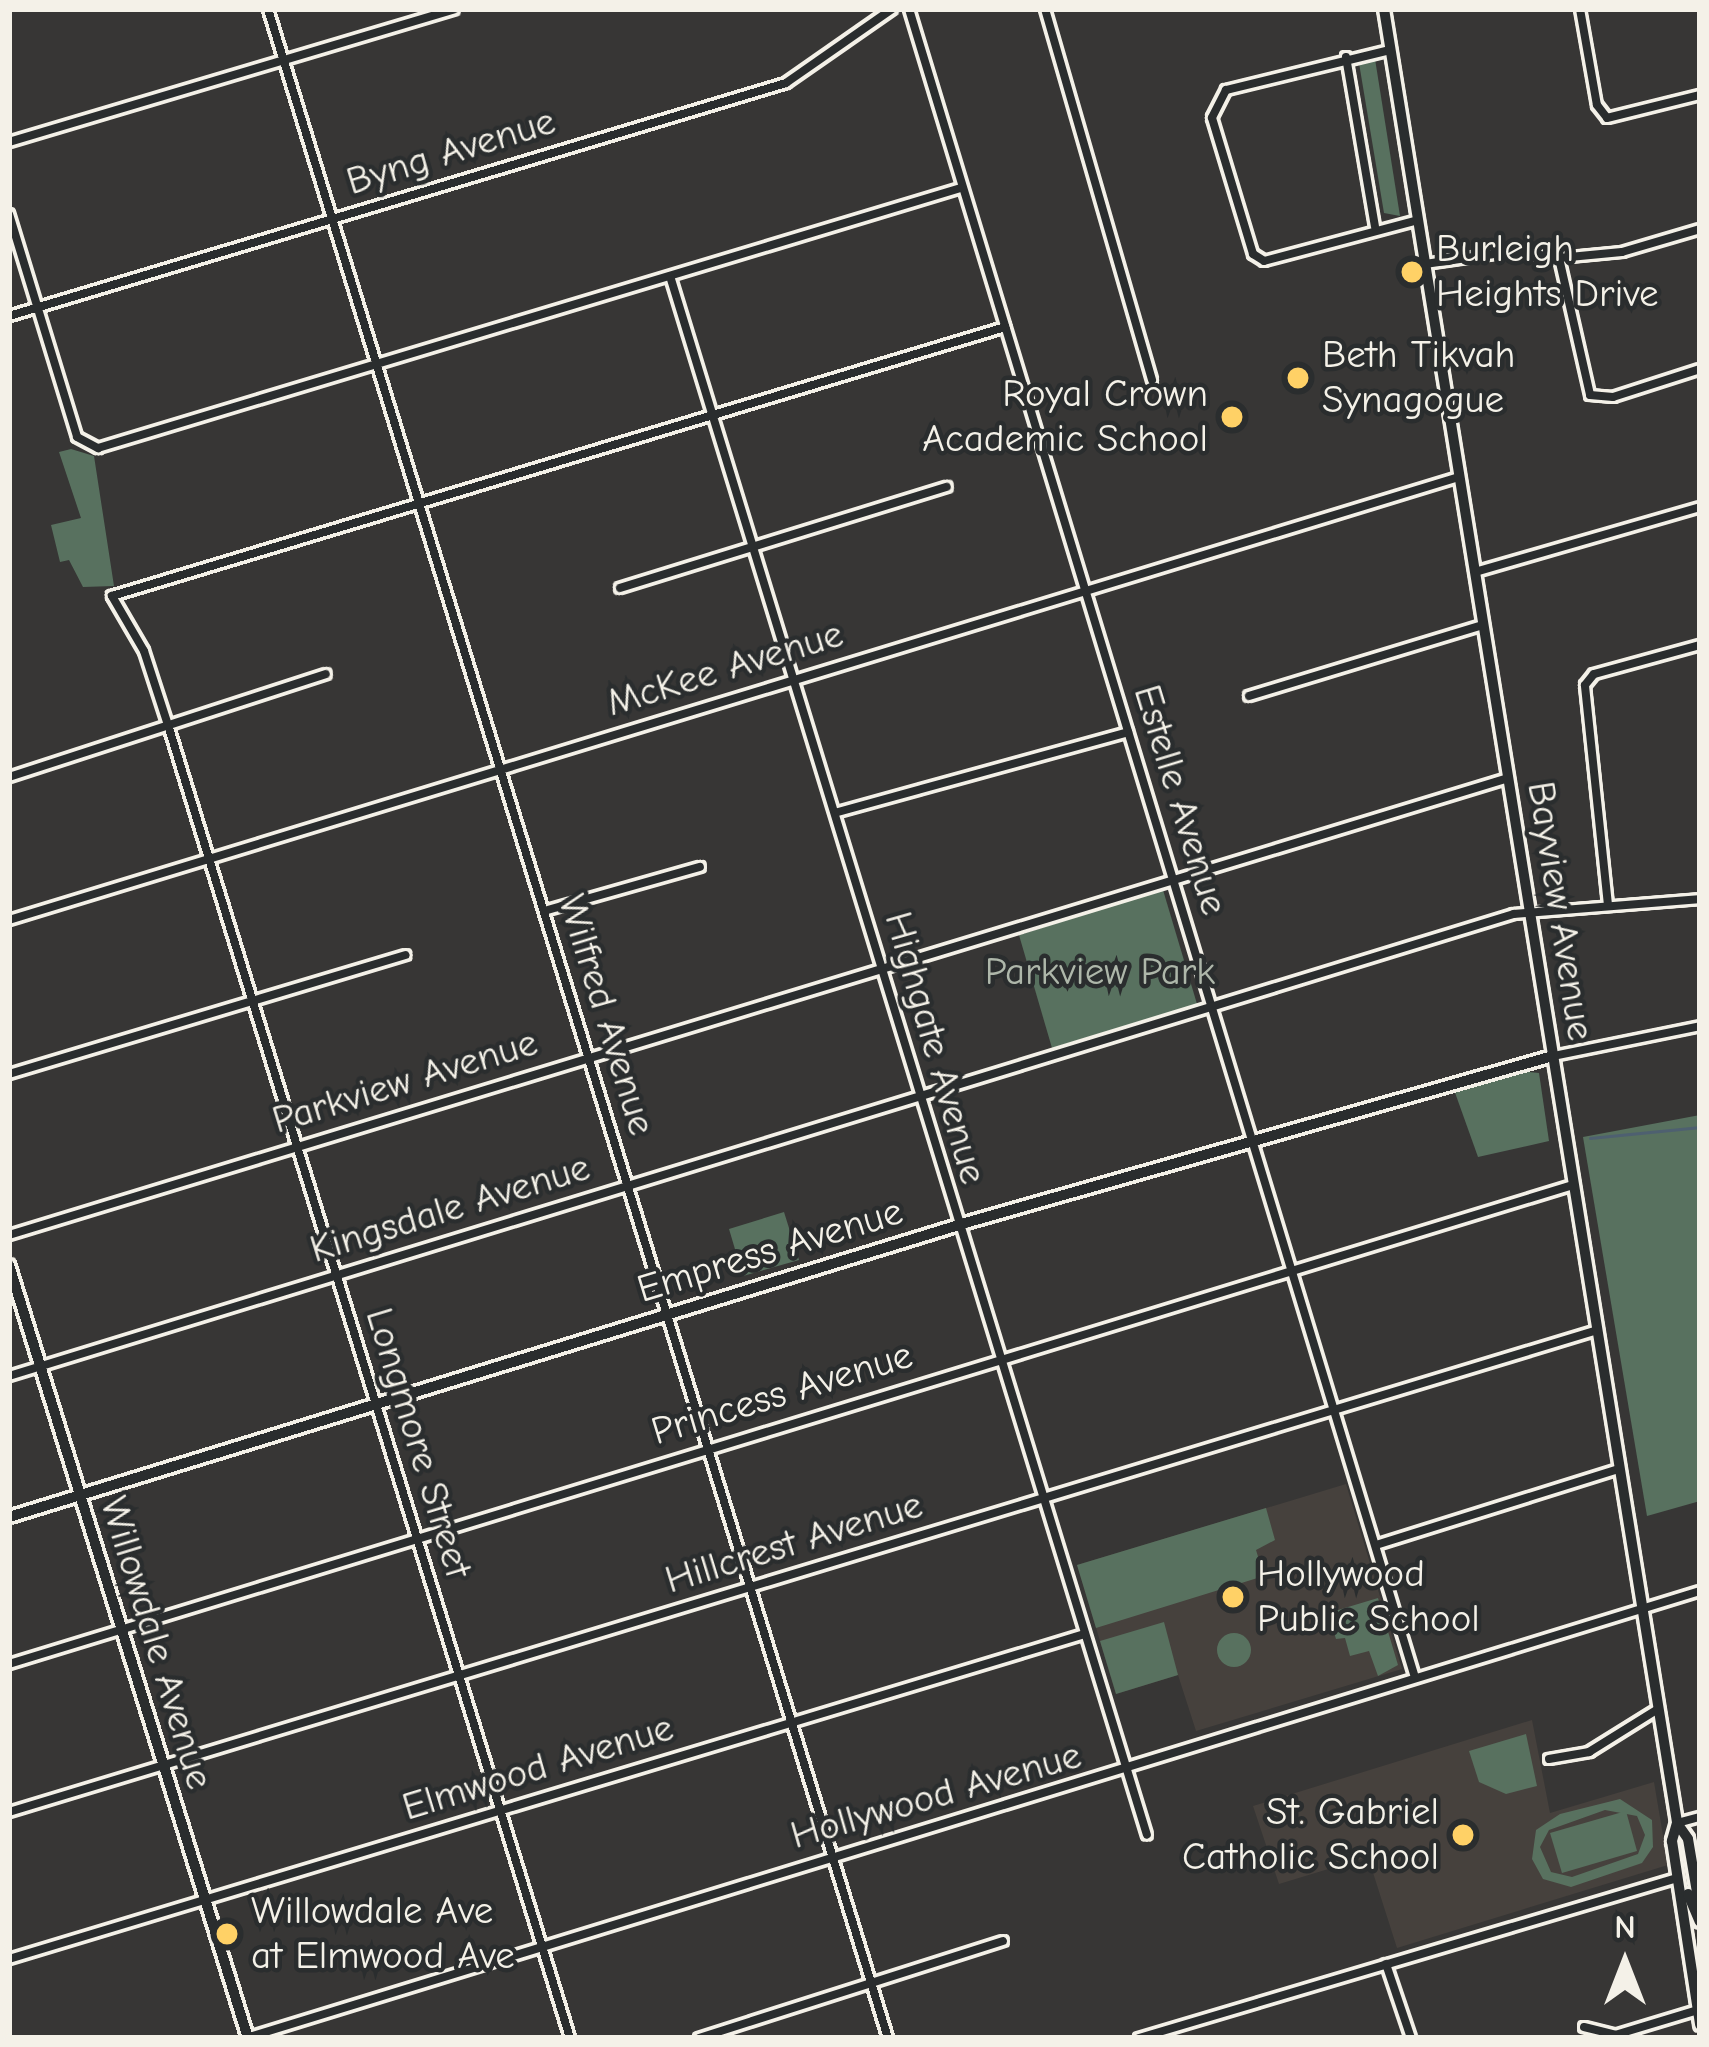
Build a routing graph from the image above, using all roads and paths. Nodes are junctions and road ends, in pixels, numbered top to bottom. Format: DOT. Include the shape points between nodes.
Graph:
graph roads {
  1 [pos="268,9"];
  2 [pos="454,9"];
  3 [pos="892,9"];
  4 [pos="909,9"];
  5 [pos="1045,9"];
  6 [pos="1384,9"];
  7 [pos="1580,9"];
  8 [pos="1390,50"];
  9 [pos="1346,57"];
  10 [pos="285,63"];
  11 [pos="1700,95"];
  12 [pos="9,142"];
  13 [pos="961,188"];
  14 [pos="9,214"];
  15 [pos="332,218"];
  16 [pos="1418,220"];
  17 [pos="1375,227"];
  18 [pos="1700,229"];
  19 [pos="1559,258"];
  20 [pos="1425,264"];
  21 [pos="670,276"];
  22 [pos="39,307"];
  23 [pos="9,316"];
  24 [pos="1005,327"];
  25 [pos="376,366"];
  26 [pos="1700,370"];
  27 [pos="1152,380"];
  28 [pos="713,414"];
  29 [pos="1459,477"];
  30 [pos="947,487"];
  31 [pos="422,505"];
  32 [pos="1700,507"];
  33 [pos="752,544"];
  34 [pos="1474,572"];
  35 [pos="620,588"];
  36 [pos="1085,592"];
  37 [pos="1483,625"];
  38 [pos="1700,645"];
  39 [pos="326,674"];
  40 [pos="792,680"];
  41 [pos="1249,696"];
  42 [pos="168,725"];
  43 [pos="1128,732"];
  44 [pos="501,769"];
  45 [pos="9,777"];
  46 [pos="1508,778"];
  47 [pos="836,812"];
  48 [pos="208,858"];
  49 [pos="700,867"];
  50 [pos="1173,880"];
  51 [pos="1700,899"];
  52 [pos="1608,905"];
  53 [pos="1529,910"];
  54 [pos="544,911"];
  55 [pos="9,920"];
  56 [pos="406,955"];
  57 [pos="879,969"];
  58 [pos="253,1001"];
  59 [pos="1213,1006"];
  60 [pos="1700,1026"];
  61 [pos="1553,1056"];
  62 [pos="587,1058"];
  63 [pos="9,1074"];
  64 [pos="919,1096"];
  65 [pos="1255,1137"];
  66 [pos="295,1147"];
  67 [pos="626,1185"];
  68 [pos="1574,1185"];
  69 [pos="956,1226"];
  70 [pos="9,1235"];
  71 [pos="9,1265"];
  72 [pos="1291,1270"];
  73 [pos="335,1276"];
  74 [pos="666,1314"];
  75 [pos="1597,1330"];
  76 [pos="999,1359"];
  77 [pos="40,1366"];
  78 [pos="9,1376"];
  79 [pos="377,1403"];
  80 [pos="1335,1410"];
  81 [pos="706,1448"];
  82 [pos="1619,1469"];
  83 [pos="79,1495"];
  84 [pos="1040,1499"];
  85 [pos="9,1516"];
  86 [pos="418,1539"];
  87 [pos="1376,1545"];
  88 [pos="749,1588"];
  89 [pos="1700,1591"];
  90 [pos="1642,1609"];
  91 [pos="121,1628"];
  92 [pos="1085,1634"];
  93 [pos="9,1664"];
  94 [pos="458,1678"];
  95 [pos="1415,1678"];
  96 [pos="1658,1709"];
  97 [pos="790,1720"];
  98 [pos="1549,1759"];
  99 [pos="162,1766"];
  100 [pos="1127,1772"];
  101 [pos="9,1812"];
  102 [pos="502,1813"];
  103 [pos="1700,1816"];
  104 [pos="1677,1823"];
  105 [pos="1147,1835"];
  106 [pos="831,1857"];
  107 [pos="1678,1877"];
  108 [pos="204,1900"];
  109 [pos="1700,1910"];
  110 [pos="1700,1922"];
  111 [pos="1003,1941"];
  112 [pos="542,1949"];
  113 [pos="9,1959"];
  114 [pos="1386,1964"];
  115 [pos="871,1984"];
  116 [pos="1699,2010"];
  117 [pos="1700,2025"];
  118 [pos="1584,2027"];
  119 [pos="247,2038"];
  120 [pos="571,2038"];
  121 [pos="699,2038"];
  122 [pos="887,2038"];
  123 [pos="1139,2038"];
  124 [pos="1411,2038"];
  1 -- 10 [label="street, Wilfred Avenue"];
  2 -- 10 [label="street"];
  3 -- 15 [label="street, Byng Avenue" via="786,83"];
  4 -- 13 [label="street, Estelle Avenue"];
  5 -- 27 [label="street"];
  6 -- 8 [label="street, Bayview Avenue"];
  7 -- 11 [label="street" via="1597,105 1607,118"];
  8 -- 9 [label="street"];
  8 -- 16 [label="street, Bayview Avenue"];
  9 -- 17 [label="street"];
  9 -- 17 [label="street" via="1226,90 1212,118 1253,254 1280,259"];
  10 -- 12 [label="street"];
  10 -- 15 [label="street, Wilfred Avenue"];
  13 -- 21 [label="street"];
  13 -- 24 [label="street, Estelle Avenue"];
  14 -- 22 [label="street"];
  15 -- 22 [label="street, Byng Avenue"];
  15 -- 25 [label="street, Wilfred Avenue"];
  16 -- 17 [label="street"];
  16 -- 20 [label="street, Bayview Avenue"];
  18 -- 19 [label="street" via="1622,252"];
  19 -- 20 [label="street" via="1515,251"];
  19 -- 26 [label="street" via="1590,395 1613,397"];
  20 -- 29 [label="street, Bayview Avenue"];
  21 -- 25 [label="street"];
  21 -- 28 [label="street, Highgate Avenue"];
  22 -- 23 [label="street, Byng Avenue"];
  22 -- 25 [label="street" via="81,442 98,448"];
  24 -- 28 [label="street"];
  24 -- 36 [label="street, Estelle Avenue"];
  25 -- 31 [label="street, Wilfred Avenue"];
  28 -- 31 [label="street"];
  28 -- 33 [label="street, Highgate Avenue"];
  29 -- 34 [label="street, Bayview Avenue"];
  29 -- 36 [label="street, McKee Avenue"];
  30 -- 33 [label="street"];
  31 -- 42 [label="street, Longmore Street" via="112,596 144,651"];
  31 -- 44 [label="street, Wilfred Avenue"];
  32 -- 34 [label="street"];
  33 -- 35 [label="street"];
  33 -- 40 [label="street, Highgate Avenue"];
  34 -- 37 [label="street, Bayview Avenue"];
  36 -- 40 [label="street, McKee Avenue"];
  36 -- 43 [label="street, Estelle Avenue"];
  37 -- 41 [label="street"];
  37 -- 46 [label="street, Bayview Avenue"];
  38 -- 52 [label="street" via="1594,674 1585,685"];
  39 -- 42 [label="street"];
  40 -- 44 [label="street, McKee Avenue"];
  40 -- 47 [label="street, Highgate Avenue"];
  42 -- 45 [label="street"];
  42 -- 48 [label="street, Longmore Street"];
  43 -- 47 [label="street"];
  43 -- 50 [label="street, Estelle Avenue"];
  44 -- 48 [label="street, McKee Avenue"];
  44 -- 54 [label="street, Wilfred Avenue"];
  46 -- 50 [label="street, Parkview Avenue"];
  46 -- 53 [label="street, Bayview Avenue"];
  47 -- 57 [label="street, Highgate Avenue"];
  48 -- 55 [label="street, McKee Avenue"];
  48 -- 58 [label="street, Longmore Street"];
  49 -- 54 [label="street"];
  50 -- 57 [label="street, Parkview Avenue"];
  50 -- 59 [label="street, Estelle Avenue"];
  51 -- 52 [label="street, Kingsdale Avenue"];
  52 -- 53 [label="street, Kingsdale Avenue"];
  53 -- 59 [label="street, Kingsdale Avenue"];
  53 -- 61 [label="street, Bayview Avenue"];
  54 -- 62 [label="street, Wilfred Avenue"];
  56 -- 58 [label="street"];
  57 -- 62 [label="street, Parkview Avenue"];
  57 -- 64 [label="street, Highgate Avenue"];
  58 -- 63 [label="street"];
  58 -- 66 [label="street, Longmore Street"];
  59 -- 64 [label="street, Kingsdale Avenue"];
  59 -- 65 [label="street, Estelle Avenue"];
  60 -- 61 [label="street"];
  61 -- 65 [label="street, Empress Avenue"];
  61 -- 68 [label="street, Bayview Avenue"];
  62 -- 66 [label="street, Parkview Avenue"];
  62 -- 67 [label="street, Wilfred Avenue"];
  64 -- 67 [label="street, Kingsdale Avenue"];
  64 -- 69 [label="street, Highgate Avenue"];
  65 -- 69 [label="street, Empress Avenue"];
  65 -- 72 [label="street, Estelle Avenue"];
  66 -- 70 [label="street, Parkview Avenue"];
  66 -- 73 [label="street, Longmore Street"];
  67 -- 73 [label="street, Kingsdale Avenue"];
  67 -- 74 [label="street, Wilfred Avenue"];
  68 -- 72 [label="street, Princess Avenue"];
  68 -- 75 [label="street, Bayview Avenue"];
  69 -- 74 [label="street, Empress Avenue"];
  69 -- 76 [label="street, Highgate Avenue"];
  71 -- 77 [label="street, Willowdale Avenue"];
  72 -- 76 [label="street, Princess Avenue"];
  72 -- 80 [label="street, Estelle Avenue"];
  73 -- 77 [label="street, Kingsdale Avenue"];
  73 -- 79 [label="street, Longmore Street"];
  74 -- 79 [label="street, Empress Avenue"];
  74 -- 81 [label="street, Wilfred Avenue"];
  75 -- 80 [label="street, Hillcrest Avenue"];
  75 -- 82 [label="street, Bayview Avenue"];
  76 -- 81 [label="street, Princess Avenue"];
  76 -- 84 [label="street, Highgate Avenue"];
  77 -- 78 [label="street, Kingsdale Avenue"];
  77 -- 83 [label="street, Willowdale Avenue"];
  79 -- 83 [label="street, Empress Avenue"];
  79 -- 86 [label="street, Longmore Street"];
  80 -- 84 [label="street, Hillcrest Avenue"];
  80 -- 87 [label="street, Estelle Avenue"];
  81 -- 86 [label="street, Princess Avenue"];
  81 -- 88 [label="street, Wilfred Avenue"];
  82 -- 87 [label="street"];
  82 -- 90 [label="street, Bayview Avenue"];
  83 -- 85 [label="street, Empress Avenue"];
  83 -- 91 [label="street, Willowdale Avenue"];
  84 -- 88 [label="street, Hillcrest Avenue"];
  84 -- 92 [label="street, Highgate Avenue"];
  86 -- 91 [label="street, Princess Avenue"];
  86 -- 94 [label="street, Longmore Street"];
  87 -- 95 [label="street, Estelle Avenue"];
  88 -- 94 [label="street, Hillcrest Avenue"];
  88 -- 97 [label="street, Wilfred Avenue"];
  89 -- 90 [label="street, Hollywood Avenue"];
  90 -- 95 [label="street, Hollywood Avenue"];
  90 -- 96 [label="street, Bayview Avenue"];
  91 -- 93 [label="street, Princess Avenue"];
  91 -- 99 [label="street, Willowdale Avenue"];
  92 -- 97 [label="street, Elmwood Avenue"];
  92 -- 100 [label="street, Highgate Avenue"];
  94 -- 99 [label="street, Hillcrest Avenue"];
  94 -- 102 [label="street, Longmore Street"];
  95 -- 100 [label="street, Hollywood Avenue"];
  96 -- 98 [label="street" via="1589,1752"];
  96 -- 104 [label="street, Bayview Avenue"];
  97 -- 102 [label="street, Elmwood Avenue"];
  97 -- 106 [label="street, Wilfred Avenue"];
  99 -- 101 [label="street, Hillcrest Avenue"];
  99 -- 108 [label="street, Willowdale Avenue"];
  100 -- 105 [label="street, Highgate Avenue"];
  100 -- 106 [label="street, Hollywood Avenue"];
  102 -- 108 [label="street, Elmwood Avenue"];
  102 -- 112 [label="street, Longmore Street"];
  103 -- 104 [label="street"];
  104 -- 107 [label="street, Bayview Avenue"];
  104 -- 109 [label="street, Bayview Avenue" via="1688,1839"];
  106 -- 112 [label="street, Hollywood Avenue"];
  106 -- 115 [label="street, Wilfred Avenue"];
  107 -- 110 [label="street"];
  107 -- 114 [label="street"];
  107 -- 116 [label="street, Bayview Avenue"];
  108 -- 113 [label="street, Elmwood Avenue"];
  108 -- 119 [label="street, Willowdale Avenue"];
  111 -- 115 [label="street"];
  112 -- 119 [label="street, Hollywood Avenue"];
  112 -- 120 [label="street, Longmore Street"];
  114 -- 123 [label="street"];
  114 -- 124 [label="street"];
  115 -- 121 [label="street"];
  115 -- 122 [label="street, Wilfred Avenue"];
  116 -- 117 [label="street, Bayview Avenue"];
  116 -- 118 [label="street" via="1616,2035"];
}
